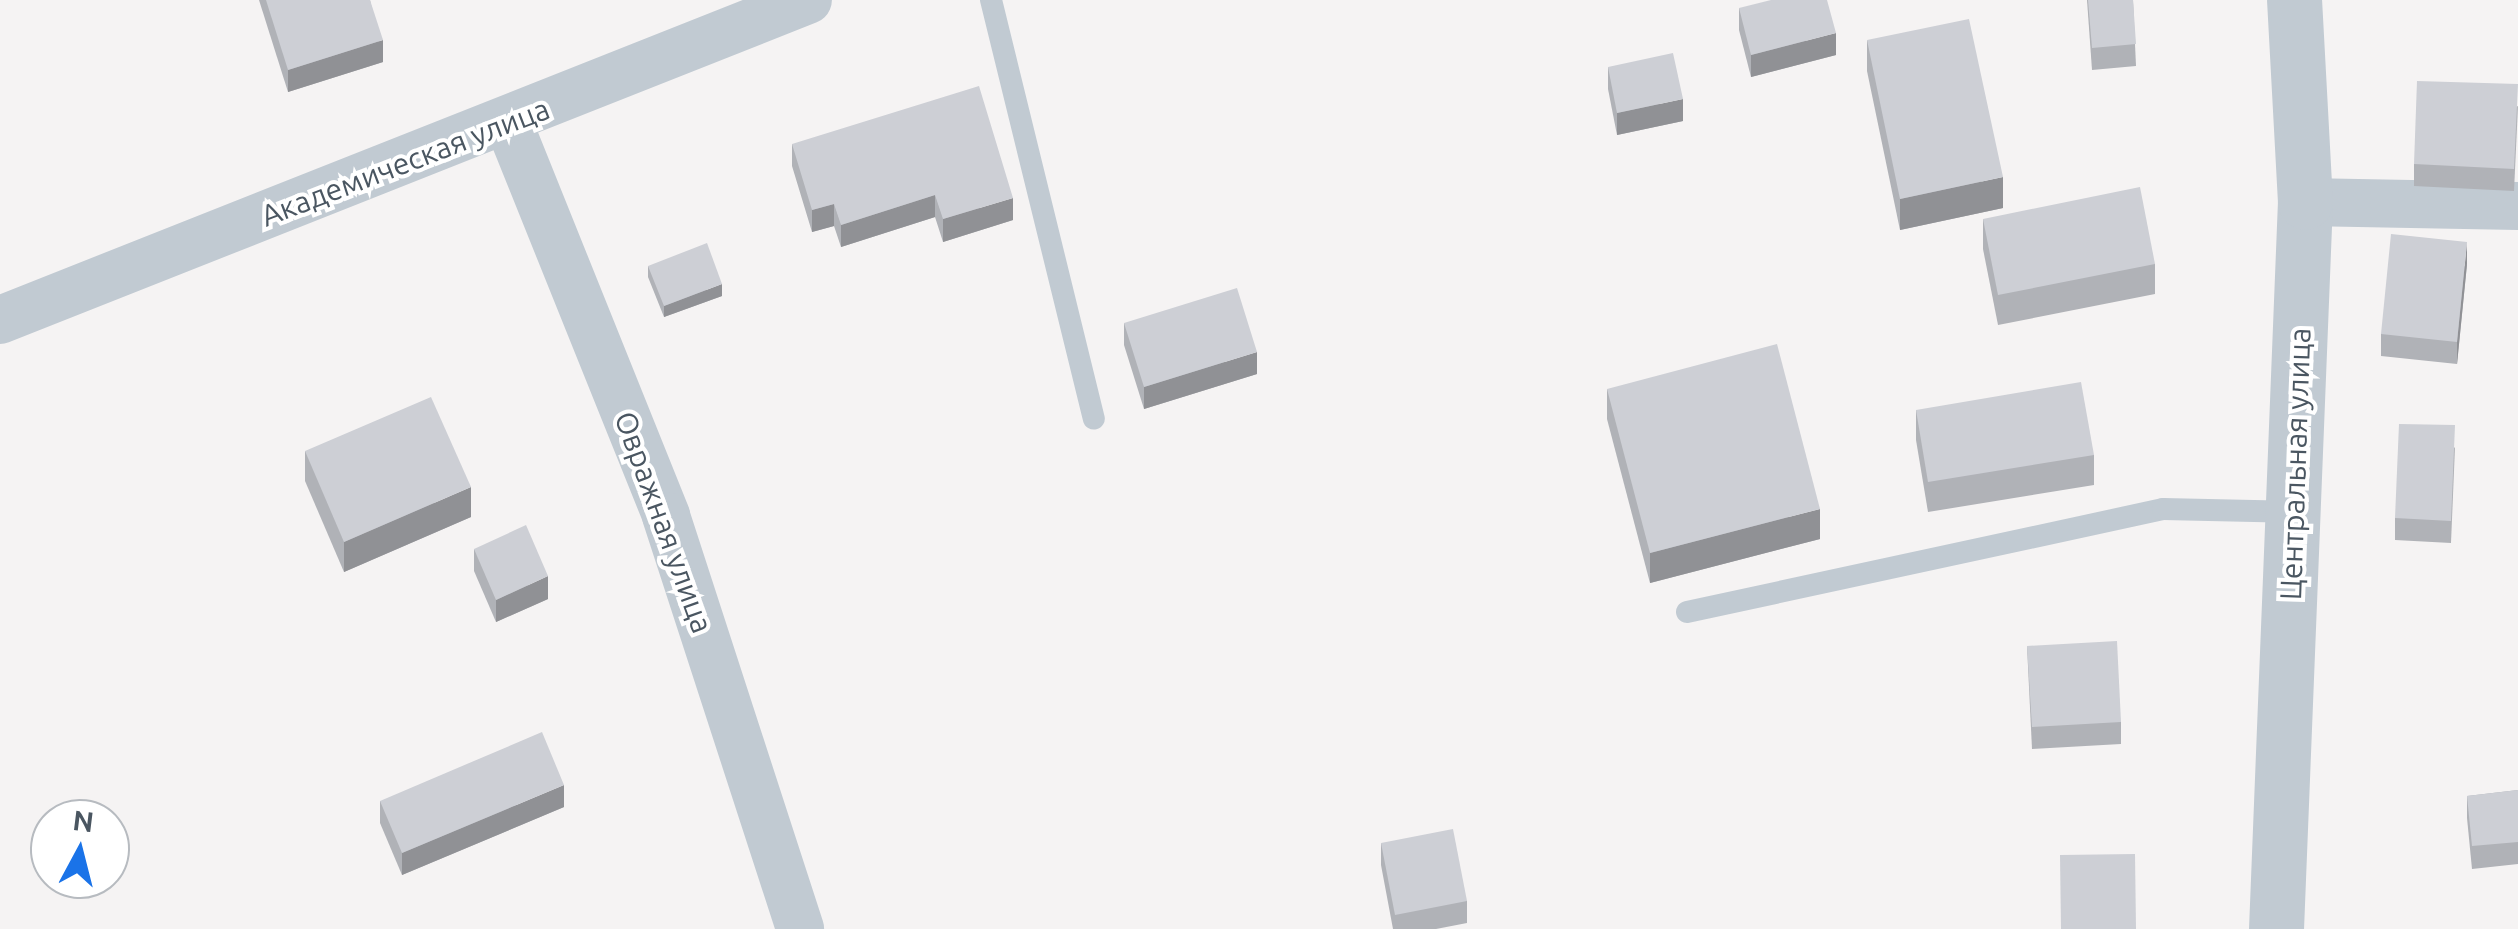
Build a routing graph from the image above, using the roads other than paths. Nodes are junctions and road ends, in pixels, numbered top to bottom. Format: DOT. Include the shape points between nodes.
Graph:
graph roads {
  1 [pos="808,0"];
  2 [pos="992,0"];
  3 [pos="2294,0"];
  4 [pos="508,122"];
  5 [pos="2305,202"];
  6 [pos="2518,206"];
  7 [pos="0,320"];
  8 [pos="1094,419"];
  9 [pos="2293,512"];
  10 [pos="1688,612"];
  11 [pos="800,929"];
  12 [pos="2276,929"];
  1 -- 4 [label="street, Академическая улица"];
  2 -- 8 [label="lane"];
  3 -- 5 [label="street, Центральная улица"];
  4 -- 7 [label="street, Академическая улица"];
  4 -- 11 [label="street, Овражная улица" via="666,516"];
  5 -- 6 [label="street"];
  5 -- 9 [label="street, Центральная улица"];
  9 -- 10 [label="lane" via="2164,509"];
  9 -- 12 [label="street, Центральная улица"];
}
